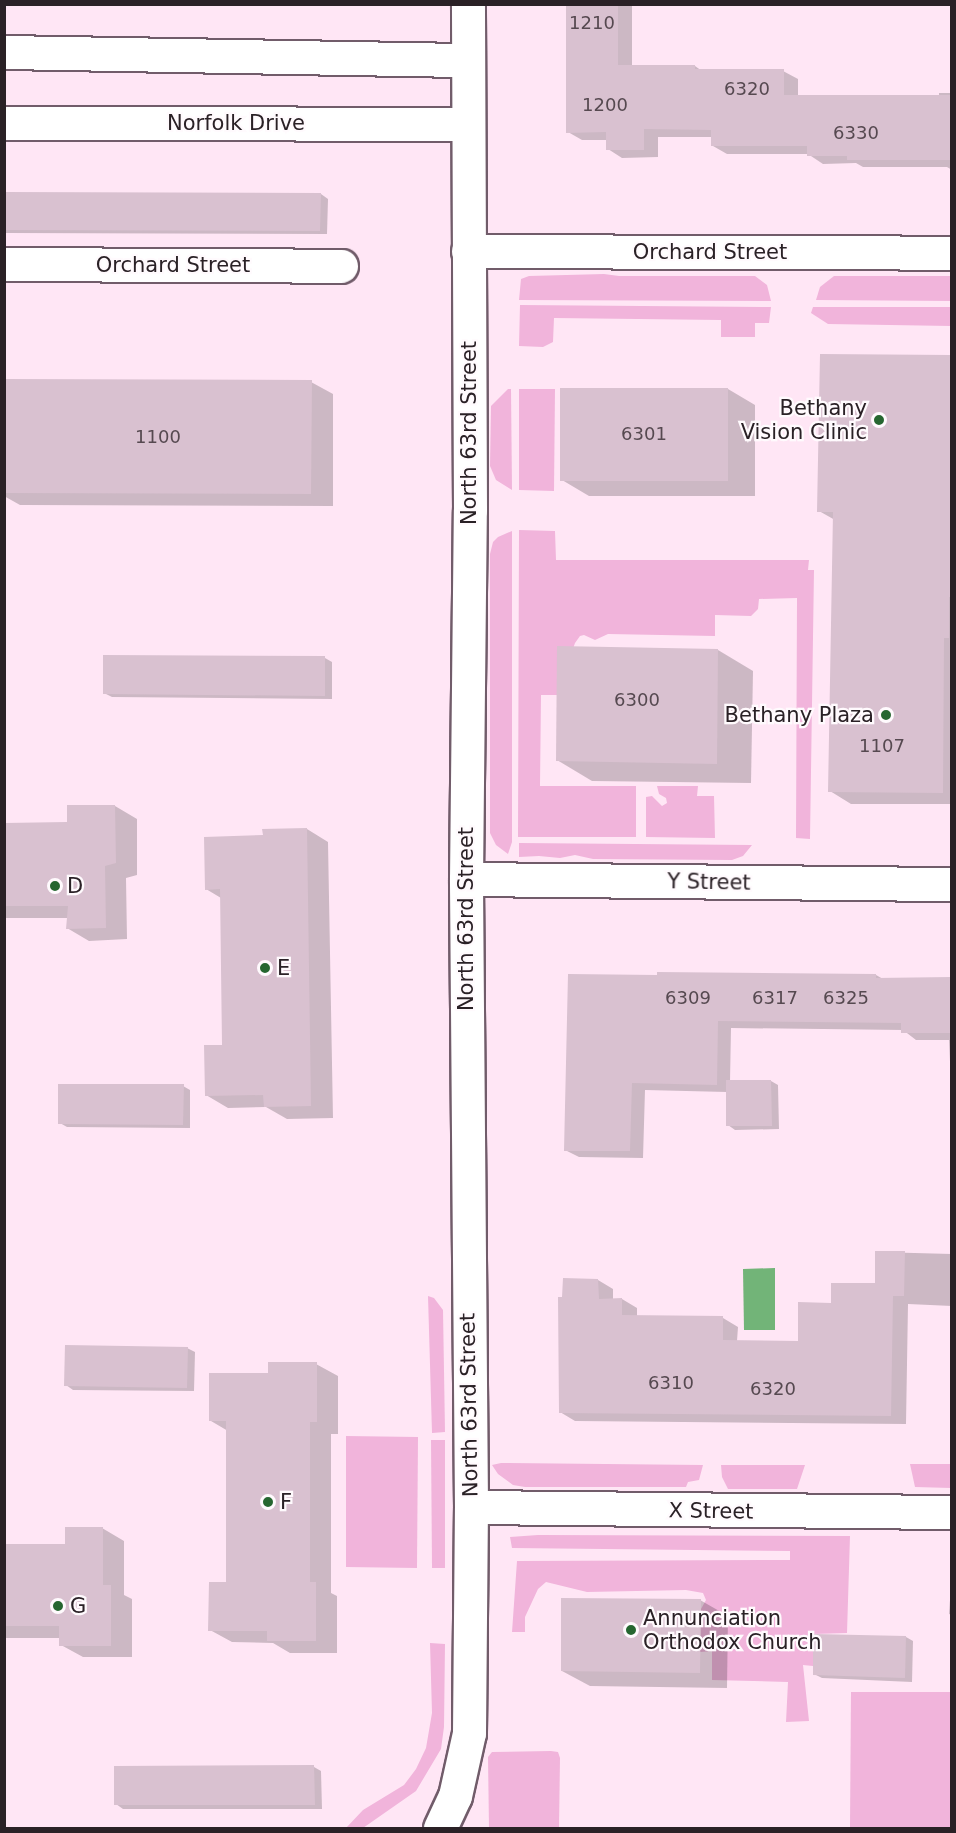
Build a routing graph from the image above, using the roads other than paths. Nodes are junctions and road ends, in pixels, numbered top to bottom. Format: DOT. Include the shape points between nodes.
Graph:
graph roads {
  1 [pos="468,4"];
  2 [pos="4,52"];
  3 [pos="467,60"];
  4 [pos="4,123"];
  5 [pos="468,124"];
  6 [pos="468,251"];
  7 [pos="951,253"];
  8 [pos="4,264"];
  9 [pos="340,266"];
  10 [pos="466,879"];
  11 [pos="951,884"];
  12 [pos="471,1507"];
  13 [pos="951,1512"];
  14 [pos="440,1828"];
  1 -- 3 [label="street, North 63rd Street"];
  2 -- 3 [label="street"];
  3 -- 5 [label="street, North 63rd Street"];
  4 -- 5 [label="street, Norfolk Drive"];
  5 -- 6 [label="street, North 63rd Street"];
  6 -- 7 [label="street, Orchard Street"];
  6 -- 10 [label="street, North 63rd Street"];
  8 -- 9 [label="street, Orchard Street"];
  10 -- 11 [label="street, Y Street"];
  10 -- 12 [label="street, North 63rd Street"];
  12 -- 13 [label="street, X Street"];
  12 -- 14 [label="street, North 63rd Street" via="469,1733 455,1796"];
}
